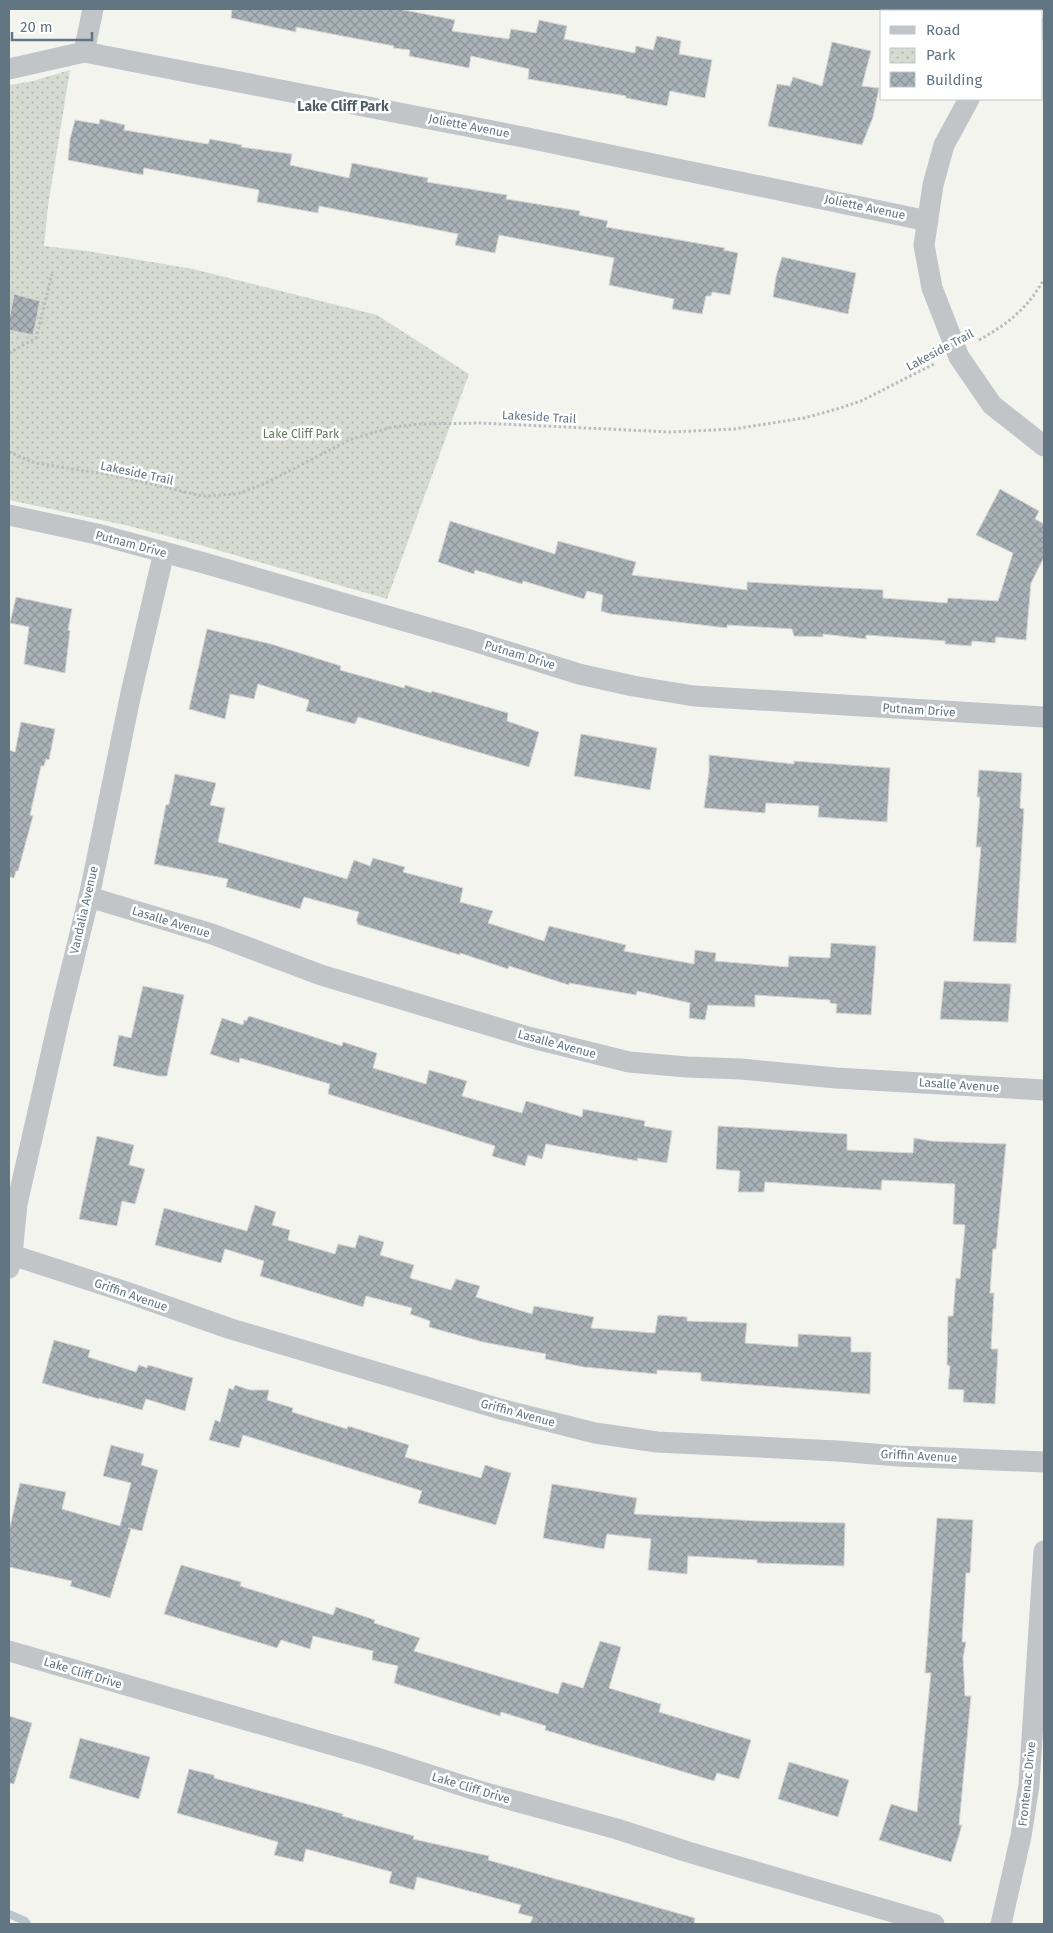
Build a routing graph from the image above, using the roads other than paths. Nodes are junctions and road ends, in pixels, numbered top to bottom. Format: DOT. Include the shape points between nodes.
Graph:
graph roads {
  1 [pos="93,9"];
  2 [pos="84,52"];
  3 [pos="9,69"];
  4 [pos="968,100"];
  5 [pos="928,221"];
  6 [pos="1044,446"];
  7 [pos="9,515"];
  8 [pos="164,552"];
  9 [pos="1044,717"];
  10 [pos="89,897"];
  11 [pos="1044,1090"];
  12 [pos="10,1262"];
  13 [pos="1044,1462"];
  14 [pos="1044,1551"];
  15 [pos="9,1651"];
  16 [pos="934,1924"];
  17 [pos="1001,1924"];
  1 -- 2 [label="street"];
  2 -- 3 [label="street, Joliette Avenue"];
  2 -- 5 [label="street, Joliette Avenue" via="523,137"];
  4 -- 5 [label="street" via="944,145 933,185"];
  5 -- 6 [label="street" via="924,245 932,288 957,353 992,405"];
  7 -- 8 [label="street, Putnam Drive"];
  8 -- 9 [label="street, Putnam Drive" via="579,674 633,686 694,696"];
  8 -- 10 [label="street, Vandalia Avenue"];
  10 -- 11 [label="street, Lasalle Avenue" via="212,934 321,975 528,1037 629,1062"];
  10 -- 12 [label="street, Vandalia Avenue" via="17,1204"];
  12 -- 13 [label="street, Griffin Avenue" via="126,1292 228,1328 500,1409 595,1432 658,1442"];
  14 -- 17 [label="street, Frontenac Drive" via="1029,1785"];
  15 -- 16 [label="street, Lake Cliff Drive"];
}
